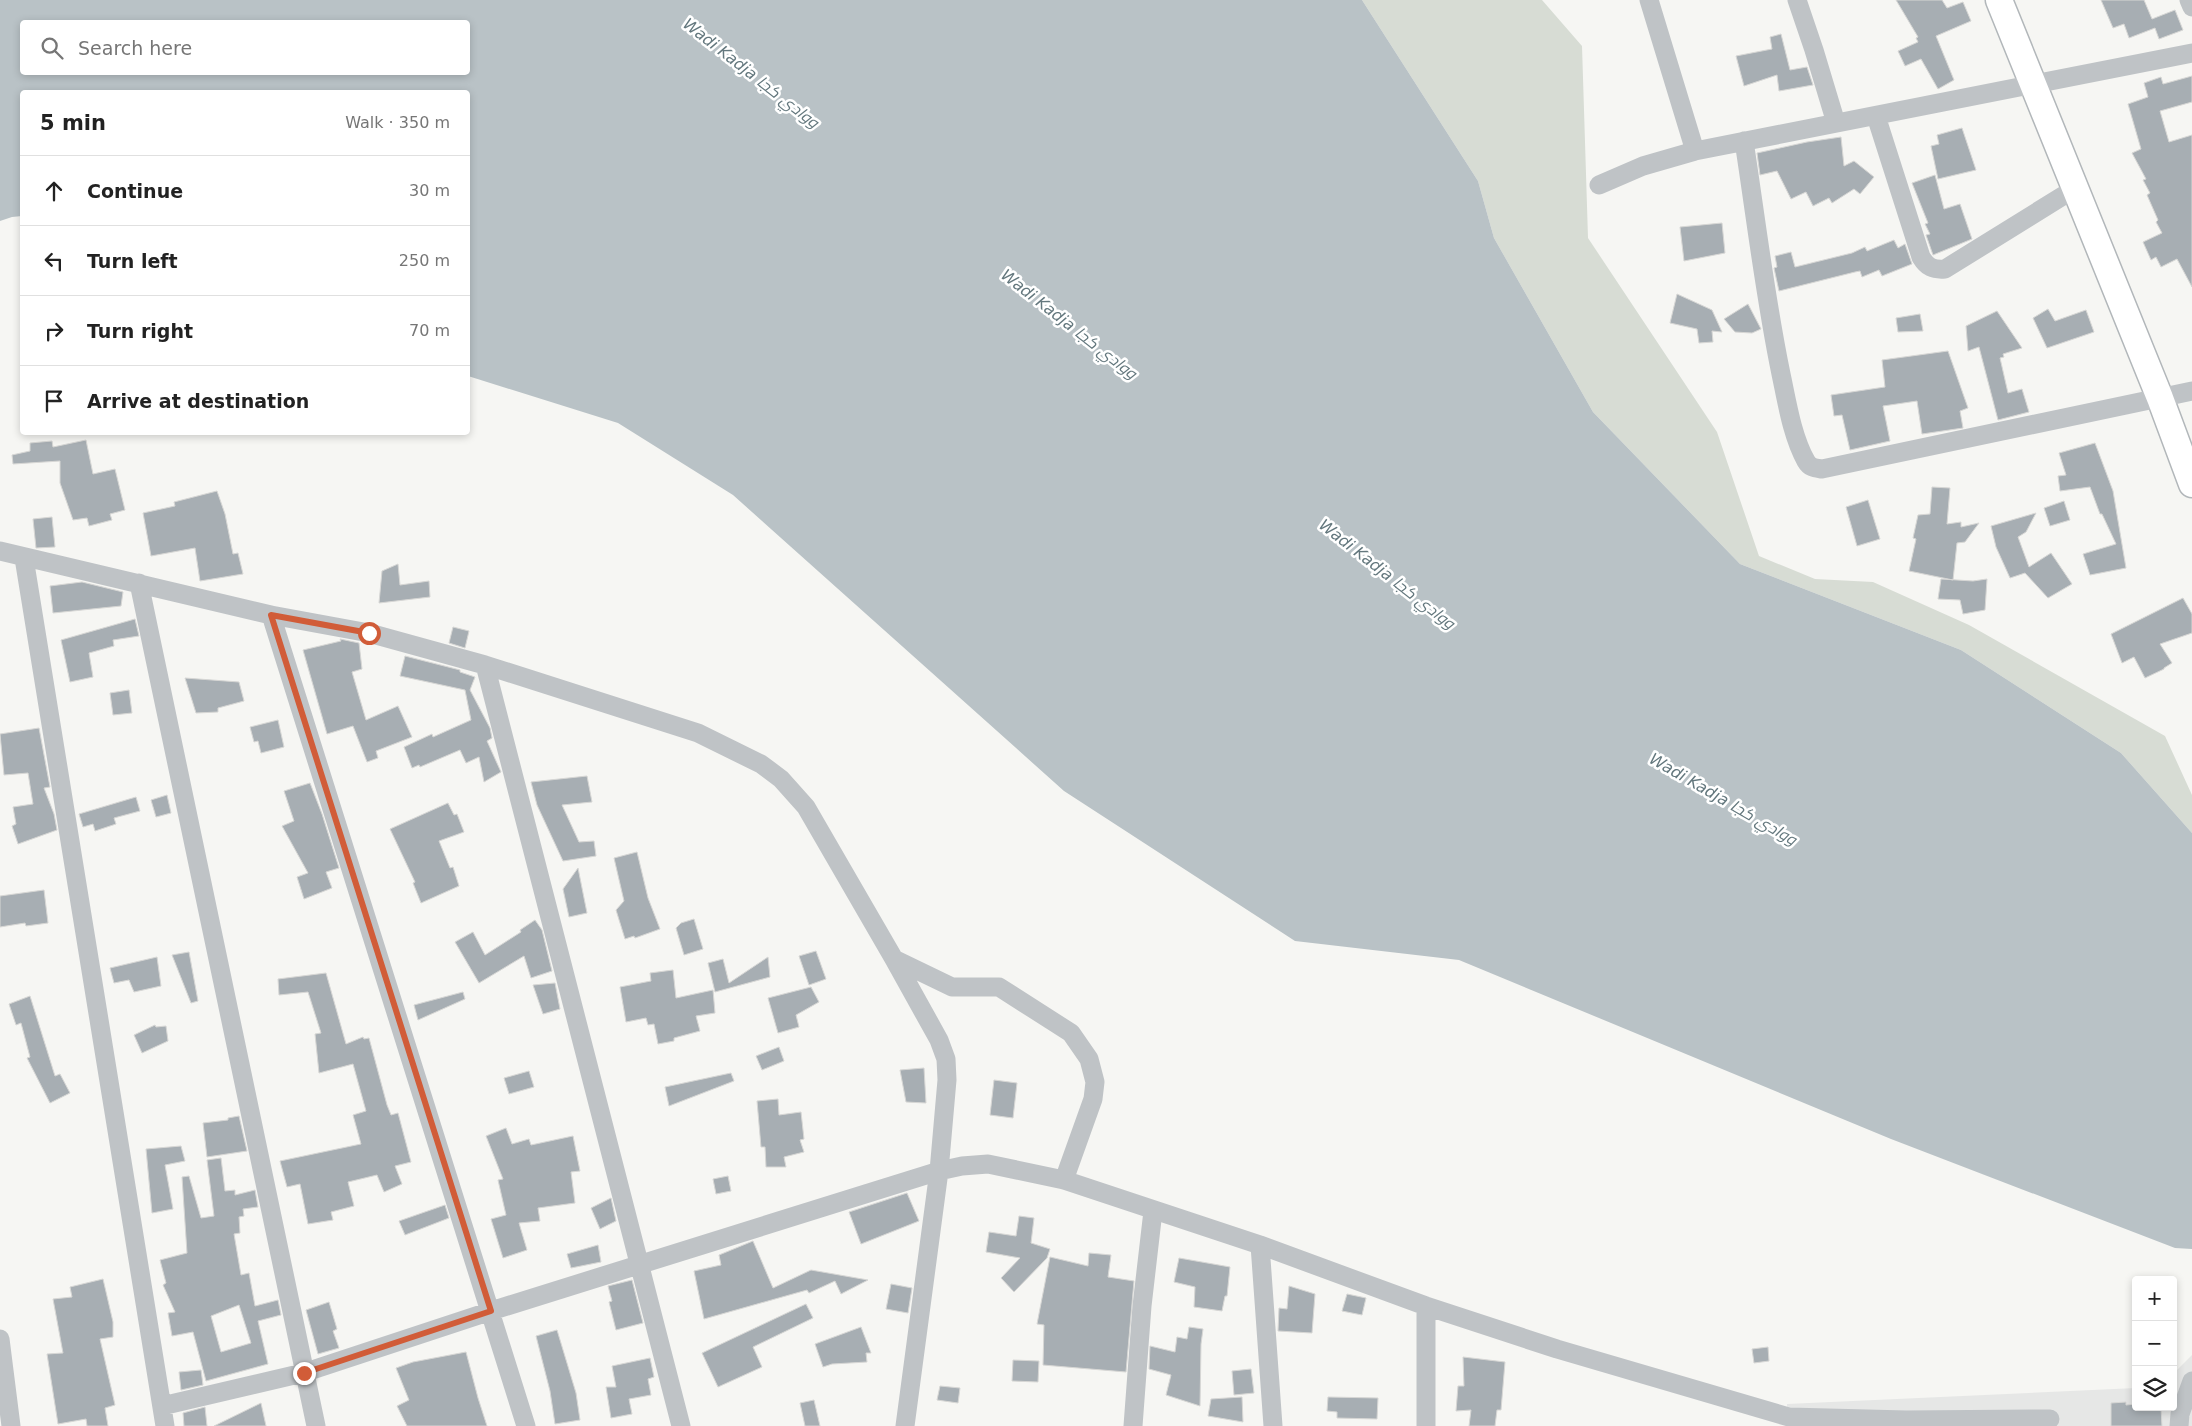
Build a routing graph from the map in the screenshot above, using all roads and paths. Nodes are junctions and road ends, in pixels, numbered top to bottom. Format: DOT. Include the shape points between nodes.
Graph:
graph roads {
  1 [pos="1649,0"];
  2 [pos="1797,0"];
  3 [pos="1999,0"];
  4 [pos="2189,0"];
  5 [pos="2192,7"];
  6 [pos="2192,53"];
  7 [pos="2032,85"];
  8 [pos="1876,116"];
  9 [pos="1836,124"];
  10 [pos="1744,141"];
  11 [pos="1695,152"];
  12 [pos="1599,185"];
  13 [pos="2074,189"];
  14 [pos="2192,391"];
  15 [pos="2160,398"];
  16 [pos="2192,484"];
  17 [pos="0,551"];
  18 [pos="24,558"];
  19 [pos="139,583"];
  20 [pos="271,615"];
  21 [pos="485,665"];
  22 [pos="894,959"];
  23 [pos="939,1171"];
  24 [pos="1064,1180"];
  25 [pos="1153,1211"];
  26 [pos="1260,1245"];
  27 [pos="640,1265"];
  28 [pos="1426,1306"];
  29 [pos="491,1311"];
  30 [pos="0,1339"];
  31 [pos="304,1373"];
  32 [pos="2192,1381"];
  33 [pos="162,1406"];
  34 [pos="2050,1419"];
  35 [pos="1789,1421"];
  36 [pos="10,1426"];
  37 [pos="165,1426"];
  38 [pos="316,1426"];
  39 [pos="526,1426"];
  40 [pos="681,1426"];
  41 [pos="905,1426"];
  42 [pos="1133,1426"];
  43 [pos="1273,1426"];
  44 [pos="1426,1426"];
  45 [pos="2179,1426"];
  1 -- 11 [label="street"];
  2 -- 9 [label="street"];
  3 -- 7 [label="main road"];
  4 -- 5 [label="street"];
  6 -- 7 [label="street"];
  7 -- 8 [label="street"];
  7 -- 13 [label="main road"];
  8 -- 9 [label="street"];
  8 -- 13 [label="street" via="1920,257 1931,268 1945,269"];
  9 -- 10 [label="street"];
  10 -- 11 [label="street"];
  10 -- 15 [label="street" via="1786,397 1796,435 1806,462 1812,468 1822,469"];
  11 -- 12 [label="street" via="1643,166"];
  13 -- 15 [label="main road"];
  14 -- 15 [label="street"];
  15 -- 16 [label="main road"];
  17 -- 18 [label="street"];
  18 -- 19 [label="street"];
  18 -- 33 [label="street"];
  19 -- 20 [label="street"];
  19 -- 31 [label="street"];
  20 -- 21 [label="street" via="369,633"];
  20 -- 29 [label="street"];
  21 -- 22 [label="street" via="698,733 761,764 781,779 806,807"];
  21 -- 27 [label="street"];
  22 -- 23 [label="street" via="939,1040 946,1059"];
  22 -- 24 [label="street" via="952,987 1000,987 1071,1033 1089,1059 1095,1082 1093,1099"];
  23 -- 24 [label="street" via="988,1164"];
  23 -- 27 [label="street"];
  23 -- 41 [label="street"];
  24 -- 25 [label="street"];
  25 -- 26 [label="street"];
  25 -- 42 [label="street"];
  26 -- 28 [label="street"];
  26 -- 43 [label="street"];
  27 -- 29 [label="street"];
  27 -- 40 [label="street"];
  28 -- 35 [label="street"];
  28 -- 44 [label="street"];
  29 -- 31 [label="street"];
  29 -- 39 [label="street"];
  30 -- 36 [label="street"];
  31 -- 33 [label="street"];
  31 -- 38 [label="street"];
  32 -- 45 [label="street"];
  33 -- 37 [label="street"];
  34 -- 35 [label="street"];
}
